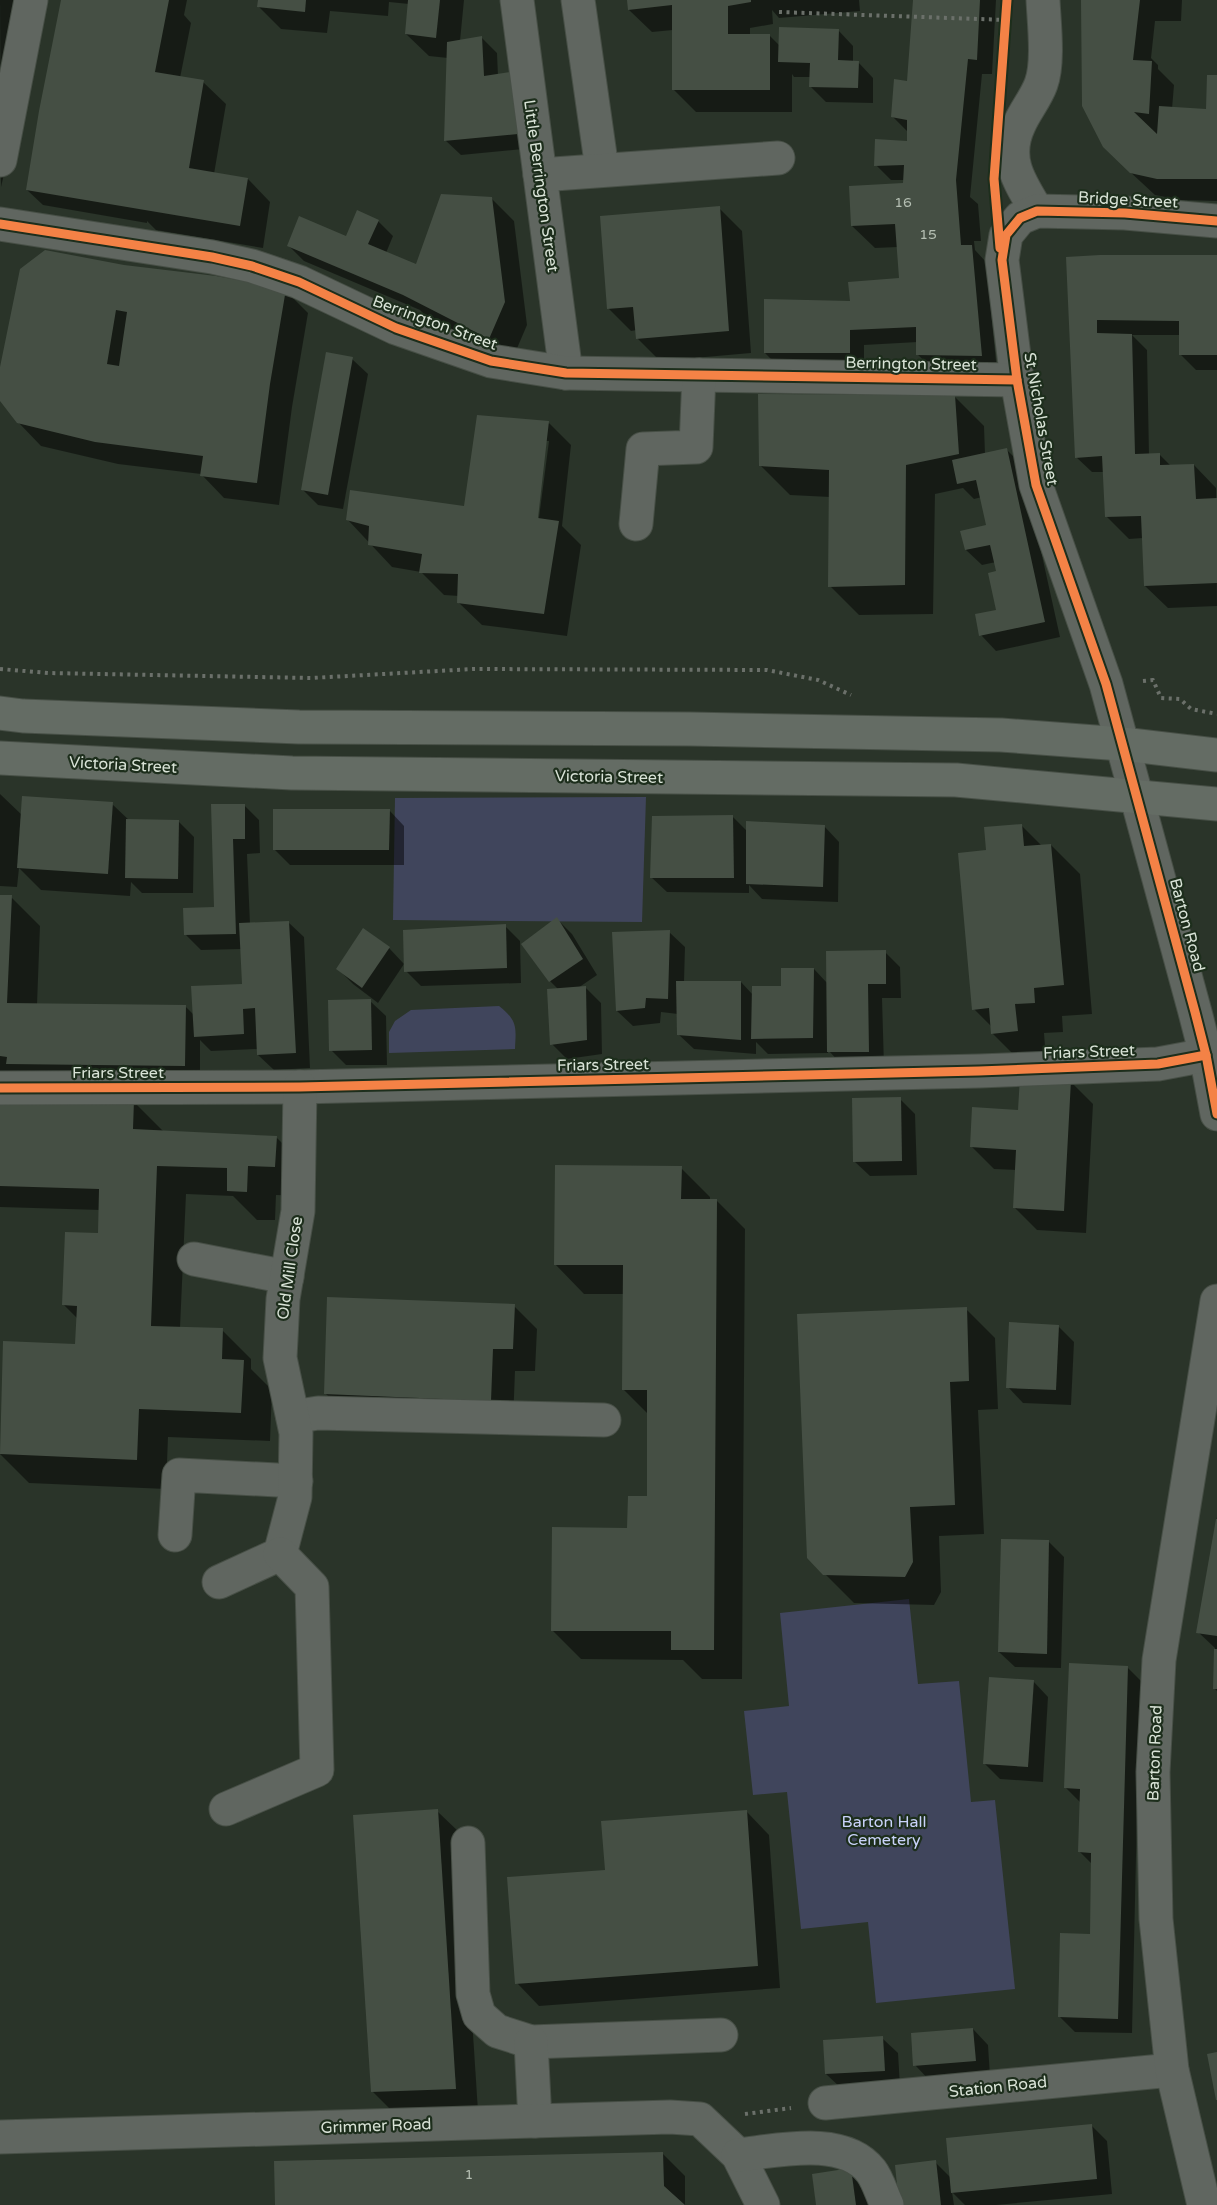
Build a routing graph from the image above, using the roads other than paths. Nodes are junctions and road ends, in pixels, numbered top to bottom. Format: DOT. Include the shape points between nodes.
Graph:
graph roads {
  1 [pos="31,0"];
  2 [pos="516,0"];
  3 [pos="578,0"];
  4 [pos="1043,0"];
  5 [pos="778,158"];
  6 [pos="0,160"];
  7 [pos="602,169"];
  8 [pos="540,175"];
  9 [pos="1037,211"];
  10 [pos="1217,221"];
  11 [pos="0,224"];
  12 [pos="566,373"];
  13 [pos="699,375"];
  14 [pos="1017,380"];
  15 [pos="636,524"];
  16 [pos="0,713"];
  17 [pos="1122,744"];
  18 [pos="1217,755"];
  19 [pos="0,758"];
  20 [pos="1137,796"];
  21 [pos="1217,804"];
  22 [pos="1206,1010"];
  23 [pos="1206,1055"];
  24 [pos="300,1087"];
  25 [pos="0,1088"];
  26 [pos="1217,1114"];
  27 [pos="194,1259"];
  28 [pos="287,1277"];
  29 [pos="1217,1301"];
  30 [pos="293,1417"];
  31 [pos="604,1420"];
  32 [pos="1205,1451"];
  33 [pos="296,1481"];
  34 [pos="175,1535"];
  35 [pos="280,1554"];
  36 [pos="219,1582"];
  37 [pos="226,1809"];
  38 [pos="468,1843"];
  39 [pos="721,2035"];
  40 [pos="531,2042"];
  41 [pos="1172,2070"];
  42 [pos="825,2103"];
  43 [pos="535,2121"];
  44 [pos="0,2137"];
  45 [pos="1204,2152"];
  46 [pos="738,2155"];
  47 [pos="764,2205"];
  48 [pos="887,2205"];
  49 [pos="1204,2205"];
  1 -- 6 [label="street"];
  2 -- 8 [label="street, Little Berrington Street"];
  3 -- 7 [label="street"];
  4 -- 9 [label="street" via="1042,83 1018,126 1012,161"];
  5 -- 7 [label="street"];
  7 -- 8 [label="street"];
  8 -- 12 [label="street, Little Berrington Street"];
  9 -- 10 [label="street, Bridge Street"];
  9 -- 14 [label="street, St Nicholas Street" via="1020,219 1006,235 1002,260"];
  11 -- 12 [label="street, Berrington Street" via="252,266 299,282 396,328 481,358"];
  12 -- 13 [label="street, Berrington Street"];
  13 -- 14 [label="street, Berrington Street"];
  13 -- 15 [label="street" via="696,447 644,449"];
  14 -- 17 [label="street, St Nicholas Street" via="1036,484 1106,684"];
  16 -- 17 [label="highway" via="299,727 1001,735"];
  17 -- 18 [label="highway"];
  17 -- 20 [label="street, Barton Road"];
  19 -- 20 [label="highway, Victoria Street" via="292,773 956,780"];
  20 -- 21 [label="highway, Victoria Street"];
  20 -- 22 [label="street, Barton Road"];
  22 -- 23 [label="street, Barton Road"];
  23 -- 24 [label="street, Friars Street" via="1158,1064 1014,1070"];
  23 -- 26 [label="street, Barton Road"];
  24 -- 25 [label="street, Friars Street"];
  24 -- 28 [label="street, Old Mill Close" via="298,1211"];
  27 -- 28 [label="street"];
  28 -- 30 [label="street, Old Mill Close" via="280,1358"];
  29 -- 32 [label="street, Barton Road"];
  30 -- 31 [label="street" via="318,1413"];
  30 -- 33 [label="street, Old Mill Close"];
  32 -- 41 [label="street, Barton Road" via="1159,1660 1153,1772 1156,1919"];
  33 -- 34 [label="street" via="179,1475"];
  33 -- 35 [label="street, Old Mill Close"];
  35 -- 36 [label="street"];
  35 -- 37 [label="street" via="312,1587 317,1770"];
  38 -- 40 [label="street" via="473,1994 479,2015 496,2031"];
  39 -- 40 [label="street"];
  40 -- 43 [label="street"];
  41 -- 42 [label="street, Station Road"];
  41 -- 45 [label="street, Barton Road"];
  43 -- 44 [label="street, Grimmer Road"];
  43 -- 46 [label="street, Grimmer Road" via="670,2117 700,2120"];
  45 -- 49 [label="street, Barton Road"];
  46 -- 47 [label="street"];
  46 -- 48 [label="street" via="813,2148 847,2152 871,2171"];
}
